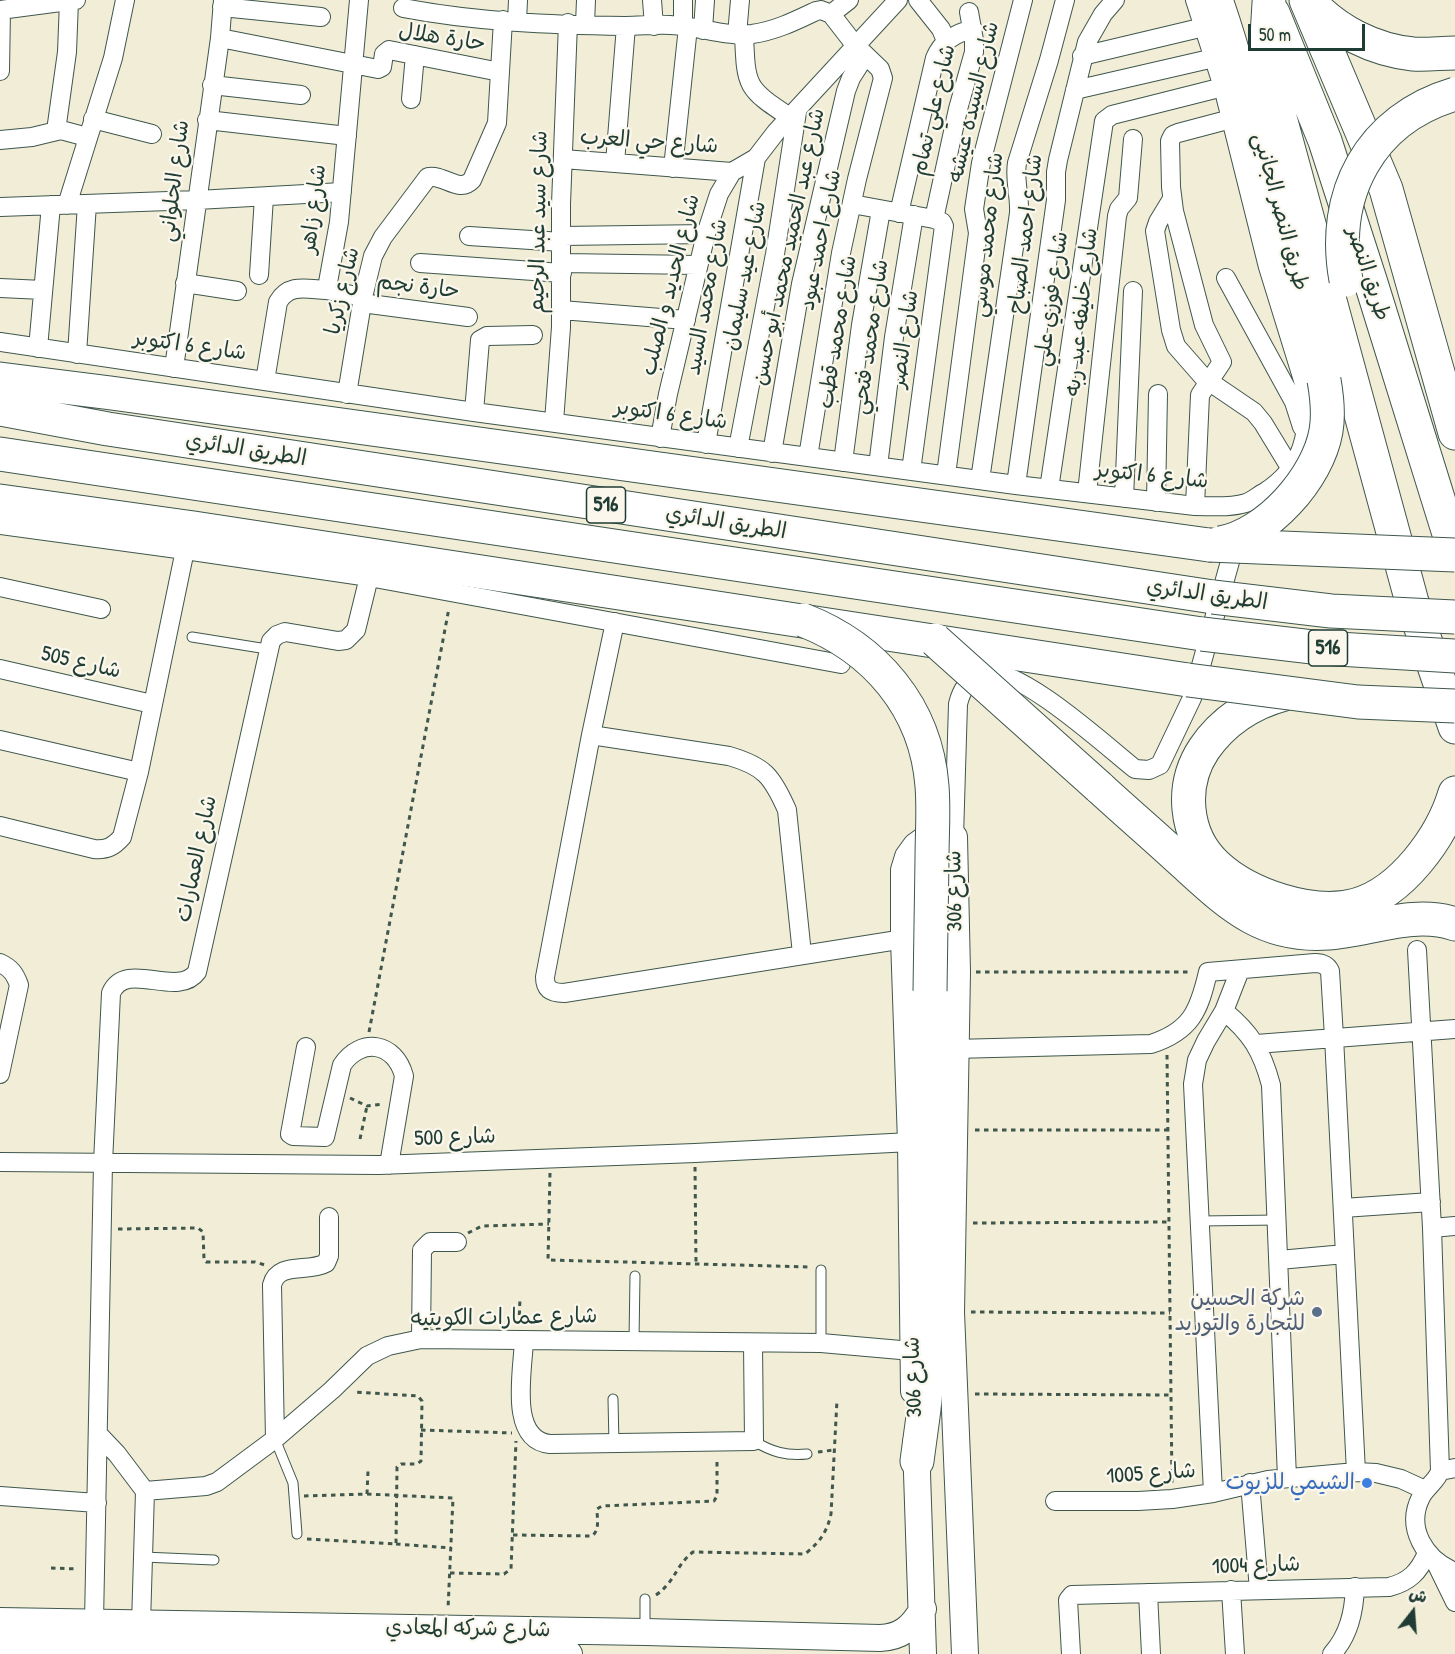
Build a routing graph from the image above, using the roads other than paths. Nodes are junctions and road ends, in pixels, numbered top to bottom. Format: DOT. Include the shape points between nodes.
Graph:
graph roads {
  1 [pos="76,0"];
  2 [pos="126,0"];
  3 [pos="359,0"];
  4 [pos="518,0"];
  5 [pos="586,0"];
  6 [pos="652,0"];
  7 [pos="683,0"];
  8 [pos="705,0"];
  9 [pos="740,0"];
  10 [pos="849,0"];
  11 [pos="918,0"];
  12 [pos="1023,0"];
  13 [pos="1065,0"];
  14 [pos="1115,0"];
  15 [pos="1195,0"];
  16 [pos="1307,0"];
  17 [pos="69,1"];
  18 [pos="894,1"];
  19 [pos="1268,1"];
  20 [pos="223,3"];
  21 [pos="403,9"];
  22 [pos="466,9"];
  23 [pos="0,10"];
  24 [pos="831,14"];
  25 [pos="1210,14"];
  26 [pos="321,17"];
  27 [pos="510,20"];
  28 [pos="576,24"];
  29 [pos="626,26"];
  30 [pos="654,26"];
  31 [pos="691,28"];
  32 [pos="741,34"];
  33 [pos="220,38"];
  34 [pos="946,41"];
  35 [pos="860,51"];
  36 [pos="1455,53"];
  37 [pos="416,55"];
  38 [pos="1082,56"];
  39 [pos="1214,58"];
  40 [pos="353,64"];
  41 [pos="0,71"];
  42 [pos="500,72"];
  43 [pos="212,85"];
  44 [pos="1223,87"];
  45 [pos="1075,90"];
  46 [pos="1455,94"];
  47 [pos="302,95"];
  48 [pos="411,99"];
  49 [pos="794,115"];
  50 [pos="1231,119"];
  51 [pos="207,120"];
  52 [pos="90,128"];
  53 [pos="56,131"];
  54 [pos="152,134"];
  55 [pos="347,136"];
  56 [pos="1133,139"];
  57 [pos="0,140"];
  58 [pos="756,158"];
  59 [pos="563,159"];
  60 [pos="615,163"];
  61 [pos="673,168"];
  62 [pos="732,172"];
  63 [pos="342,192"];
  64 [pos="264,197"];
  65 [pos="1172,199"];
  66 [pos="197,200"];
  67 [pos="87,204"];
  68 [pos="852,204"];
  69 [pos="59,205"];
  70 [pos="0,207"];
  71 [pos="898,212"];
  72 [pos="934,219"];
  73 [pos="706,234"];
  74 [pos="469,236"];
  75 [pos="562,239"];
  76 [pos="420,263"];
  77 [pos="698,266"];
  78 [pos="562,268"];
  79 [pos="258,274"];
  80 [pos="1226,278"];
  81 [pos="185,283"];
  82 [pos="0,288"];
  83 [pos="43,290"];
  84 [pos="237,291"];
  85 [pos="326,291"];
  86 [pos="1133,291"];
  87 [pos="363,300"];
  88 [pos="1419,302"];
  89 [pos="561,310"];
  90 [pos="468,317"];
  91 [pos="686,320"];
  92 [pos="532,335"];
  93 [pos="0,342"];
  94 [pos="38,348"];
  95 [pos="77,354"];
  96 [pos="1455,359"];
  97 [pos="174,368"];
  98 [pos="0,379"];
  99 [pos="265,381"];
  100 [pos="1208,381"];
  101 [pos="347,394"];
  102 [pos="1158,394"];
  103 [pos="0,409"];
  104 [pos="474,412"];
  105 [pos="554,422"];
  106 [pos="1455,433"];
  107 [pos="1306,437"];
  108 [pos="660,438"];
  109 [pos="706,444"];
  110 [pos="738,448"];
  111 [pos="772,453"];
  112 [pos="0,454"];
  113 [pos="808,457"];
  114 [pos="843,462"];
  115 [pos="878,466"];
  116 [pos="1291,469"];
  117 [pos="911,471"];
  118 [pos="946,476"];
  119 [pos="980,480"];
  120 [pos="1017,485"];
  121 [pos="1049,489"];
  122 [pos="1087,494"];
  123 [pos="1124,498"];
  124 [pos="1156,502"];
  125 [pos="1247,503"];
  126 [pos="1194,506"];
  127 [pos="5,507"];
  128 [pos="1209,545"];
  129 [pos="185,550"];
  130 [pos="1455,554"];
  131 [pos="369,577"];
  132 [pos="0,587"];
  133 [pos="101,609"];
  134 [pos="1455,617"];
  135 [pos="803,620"];
  136 [pos="615,622"];
  137 [pos="192,637"];
  138 [pos="935,640"];
  139 [pos="267,649"];
  140 [pos="1455,656"];
  141 [pos="841,664"];
  142 [pos="0,669"];
  143 [pos="1455,678"];
  144 [pos="1284,694"];
  145 [pos="152,704"];
  146 [pos="1455,706"];
  147 [pos="1455,727"];
  148 [pos="591,735"];
  149 [pos="0,740"];
  150 [pos="139,772"];
  151 [pos="1455,793"];
  152 [pos="0,826"];
  153 [pos="954,837"];
  154 [pos="1455,924"];
  155 [pos="904,939"];
  156 [pos="1417,950"];
  157 [pos="802,954"];
  158 [pos="0,963"];
  159 [pos="1240,970"];
  160 [pos="1224,1011"];
  161 [pos="1455,1029"];
  162 [pos="1422,1031"];
  163 [pos="1334,1037"];
  164 [pos="1256,1044"];
  165 [pos="306,1047"];
  166 [pos="954,1049"];
  167 [pos="0,1074"];
  168 [pos="911,1142"];
  169 [pos="0,1162"];
  170 [pos="103,1163"];
  171 [pos="389,1165"];
  172 [pos="1431,1203"];
  173 [pos="1342,1208"];
  174 [pos="329,1217"];
  175 [pos="1278,1220"];
  176 [pos="1200,1221"];
  177 [pos="1455,1226"];
  178 [pos="1432,1228"];
  179 [pos="457,1242"];
  180 [pos="1345,1254"];
  181 [pos="1280,1260"];
  182 [pos="821,1270"];
  183 [pos="635,1276"];
  184 [pos="421,1339"];
  185 [pos="521,1340"];
  186 [pos="634,1341"];
  187 [pos="753,1343"];
  188 [pos="821,1343"];
  189 [pos="912,1350"];
  190 [pos="613,1400"];
  191 [pos="98,1434"];
  192 [pos="275,1439"];
  193 [pos="754,1441"];
  194 [pos="614,1443"];
  195 [pos="807,1454"];
  196 [pos="917,1461"];
  197 [pos="1448,1470"];
  198 [pos="1356,1472"];
  199 [pos="1287,1478"];
  200 [pos="1250,1483"];
  201 [pos="1425,1490"];
  202 [pos="145,1491"];
  203 [pos="1213,1493"];
  204 [pos="0,1496"];
  205 [pos="1054,1501"];
  206 [pos="97,1503"];
  207 [pos="297,1534"];
  208 [pos="143,1557"];
  209 [pos="1431,1557"];
  210 [pos="214,1560"];
  211 [pos="1455,1572"];
  212 [pos="1355,1587"];
  213 [pos="1231,1590"];
  214 [pos="1260,1590"];
  215 [pos="1148,1593"];
  216 [pos="645,1599"];
  217 [pos="1455,1602"];
  218 [pos="923,1609"];
  219 [pos="0,1621"];
  220 [pos="94,1622"];
  221 [pos="645,1632"];
  222 [pos="141,1636"];
  223 [pos="0,1647"];
  224 [pos="274,1652"];
  225 [pos="304,1652"];
  226 [pos="1335,1653"];
  227 [pos="569,1654"];
  228 [pos="923,1654"];
  229 [pos="965,1654"];
  230 [pos="1071,1654"];
  231 [pos="1151,1654"];
  232 [pos="1235,1654"];
  1 -- 17 [label="street"];
  2 -- 52 [label="street" via="113,58"];
  3 -- 40 [label="street, شارع زاهر"];
  4 -- 27 [label="street, شارع زكريا"];
  5 -- 28 [label="street, شارع سيد عبد الرحيم"];
  6 -- 30 [label="street"];
  7 -- 31 [label="street"];
  8 -- 31 [label="street"];
  9 -- 32 [label="street"];
  10 -- 24 [label="street"];
  11 -- 34 [label="street"];
  12 -- 118 [label="street, شارع السيده عيشه" via="981,163 974,216 978,233"];
  13 -- 119 [label="street, شارع محمد موسي" via="1017,163 1019,213"];
  14 -- 38 [label="street, شارع احمد الصباح" via="1094,28"];
  15 -- 25 [label="street, طريق النصر الجانيى"];
  16 -- 36 [label="highway" via="1345,31 1378,46 1413,54"];
  16 -- 88 [label="highway, طريق النصر" via="1386,189"];
  17 -- 23 [label="street"];
  17 -- 53 [label="street" via="68,52"];
  18 -- 35 [label="street"];
  19 -- 130 [label="highway, طريق النصر" via="1325,141"];
  19 -- 147 [label="highway" via="1266,45 1272,88 1412,602"];
  20 -- 26 [label="street"];
  20 -- 33 [label="street, شارع الحلواني"];
  21 -- 22 [label="street"];
  22 -- 27 [label="street"];
  23 -- 41 [label="street"];
  24 -- 32 [label="street" via="816,11 780,28"];
  24 -- 35 [label="street, شارع احمد عبود"];
  25 -- 38 [label="street"];
  25 -- 39 [label="street, طريق النصر الجانيى"];
  25 -- 128 [label="highway, bridge" via="1246,96 1279,234 1324,380 1328,414 1316,462 1285,504 1241,535"];
  27 -- 28 [label="street"];
  27 -- 42 [label="street, شارع زكريا"];
  28 -- 29 [label="street"];
  28 -- 59 [label="street, شارع سيد عبد الرحيم"];
  29 -- 30 [label="street"];
  29 -- 60 [label="street"];
  30 -- 31 [label="street"];
  31 -- 32 [label="street"];
  31 -- 61 [label="street"];
  32 -- 49 [label="street" via="749,83 763,99"];
  33 -- 40 [label="street"];
  33 -- 43 [label="street, شارع الحلواني"];
  34 -- 71 [label="street" via="935,58"];
  34 -- 72 [label="street, شارع علي تمام" via="971,20 974,52"];
  35 -- 49 [label="street"];
  35 -- 68 [label="street, شارع احمد عبود" via="880,69 883,83"];
  35 -- 111 [label="street, شارع عبد الحميد محمد أبو حسن" via="846,91 816,214"];
  37 -- 40 [label="street, حارة هلال" via="387,50 379,69"];
  37 -- 42 [label="street, حارة هلال"];
  37 -- 48 [label="street"];
  38 -- 45 [label="street, شارع احمد الصباح"];
  39 -- 44 [label="street, طريق النصر الجانيى"];
  39 -- 45 [label="street"];
  40 -- 55 [label="street, شارع زاهر"];
  42 -- 87 [label="street, شارع زكريا" via="497,123 472,180 464,186 433,176 424,181 377,246"];
  43 -- 47 [label="street"];
  43 -- 51 [label="street, شارع الحلواني"];
  44 -- 50 [label="street, طريق النصر الجانيى"];
  44 -- 121 [label="street, شارع فوزي علي" via="1112,115 1103,124"];
  45 -- 120 [label="street, شارع احمد الصباح" via="1056,172 1056,200"];
  46 -- 143 [label="highway, bridge" via="1407,116 1382,138 1362,163 1349,193 1343,225 1346,280 1415,549"];
  49 -- 58 [label="street"];
  49 -- 110 [label="street, شارع عيد سليمان" via="775,254"];
  50 -- 65 [label="street" via="1171,138"];
  50 -- 107 [label="street, طريق النصر الجانيى" via="1268,267 1306,390"];
  51 -- 55 [label="street"];
  51 -- 66 [label="street, شارع الحلواني"];
  52 -- 53 [label="street"];
  52 -- 54 [label="street"];
  52 -- 69 [label="street"];
  53 -- 57 [label="street"];
  55 -- 63 [label="street, شارع زاهر"];
  56 -- 122 [label="street, شارع خليفه عبد ربه" via="1128,198 1117,216"];
  58 -- 62 [label="street"];
  58 -- 109 [label="street, شارع محمد السيد"];
  59 -- 60 [label="street, شارع حي العرب"];
  59 -- 75 [label="street, شارع سيد عبد الرحيم"];
  60 -- 61 [label="street, شارع حي العرب"];
  61 -- 62 [label="street, شارع حي العرب"];
  62 -- 73 [label="street, شارع الحديد و الصلب" via="719,194"];
  63 -- 64 [label="street"];
  63 -- 85 [label="street, شارع زاهر"];
  64 -- 66 [label="street"];
  64 -- 79 [label="street"];
  65 -- 100 [label="street" via="1200,314 1222,358"];
  65 -- 100 [label="street" via="1155,231 1171,330 1176,346"];
  66 -- 67 [label="street"];
  66 -- 81 [label="street, شارع الحلواني"];
  67 -- 69 [label="street"];
  67 -- 95 [label="street"];
  68 -- 71 [label="street"];
  68 -- 113 [label="street, شارع احمد عبود"];
  69 -- 70 [label="street"];
  69 -- 83 [label="street"];
  71 -- 72 [label="street"];
  71 -- 114 [label="street, شارع محمد قطب" via="861,325"];
  71 -- 115 [label="street, شارع محمد فتحي" via="894,337"];
  72 -- 117 [label="street, شارع النصر" via="942,222 944,230"];
  73 -- 75 [label="street"];
  73 -- 77 [label="street, شارع الحديد و الصلب"];
  74 -- 75 [label="street"];
  75 -- 78 [label="street, شارع سيد عبد الرحيم"];
  76 -- 78 [label="street"];
  77 -- 78 [label="street"];
  77 -- 91 [label="street, شارع الحديد و الصلب"];
  78 -- 89 [label="street, شارع سيد عبد الرحيم"];
  80 -- 107 [label="street" via="1294,402"];
  81 -- 84 [label="street"];
  81 -- 97 [label="street, شارع الحلواني"];
  82 -- 83 [label="street"];
  83 -- 94 [label="street"];
  85 -- 87 [label="street, حارة نجم"];
  85 -- 99 [label="street" via="292,289 281,297"];
  86 -- 123 [label="street"];
  87 -- 90 [label="street, حارة نجم"];
  87 -- 101 [label="street, شارع زكريا"];
  88 -- 96 [label="highway"];
  88 -- 106 [label="highway, طريق النصر"];
  89 -- 91 [label="street"];
  89 -- 105 [label="street, شارع سيد عبد الرحيم"];
  91 -- 108 [label="street, شارع الحديد و الصلب"];
  92 -- 104 [label="street" via="487,336 480,340"];
  93 -- 94 [label="street, شارع 6 اكتوبر"];
  94 -- 95 [label="street, شارع 6 اكتوبر"];
  95 -- 97 [label="street, شارع 6 اكتوبر"];
  97 -- 99 [label="street, شارع 6 اكتوبر"];
  98 -- 128 [label="highway"];
  99 -- 101 [label="street, شارع 6 اكتوبر"];
  100 -- 116 [label="street" via="1254,412"];
  100 -- 126 [label="street" via="1198,402"];
  101 -- 104 [label="street, شارع 6 اكتوبر"];
  102 -- 124 [label="street"];
  103 -- 134 [label="highway, الطريق الدائري / 516, bridge" via="108,429 1213,597 1331,611"];
  104 -- 105 [label="street, شارع 6 اكتوبر"];
  105 -- 108 [label="street, شارع 6 اكتوبر"];
  107 -- 116 [label="street, شارع 6 اكتوبر"];
  108 -- 109 [label="street, شارع 6 اكتوبر"];
  109 -- 110 [label="street, شارع 6 اكتوبر"];
  110 -- 111 [label="street, شارع 6 اكتوبر"];
  111 -- 113 [label="street, شارع 6 اكتوبر"];
  112 -- 140 [label="highway, الطريق الدائري / 516, bridge" via="1202,634 1321,648"];
  113 -- 114 [label="street, شارع 6 اكتوبر"];
  114 -- 115 [label="street, شارع 6 اكتوبر"];
  115 -- 117 [label="street, شارع 6 اكتوبر"];
  116 -- 125 [label="street, شارع 6 اكتوبر" via="1274,486"];
  117 -- 118 [label="street, شارع 6 اكتوبر"];
  118 -- 119 [label="street, شارع 6 اكتوبر"];
  119 -- 120 [label="street, شارع 6 اكتوبر"];
  120 -- 121 [label="street, شارع 6 اكتوبر"];
  121 -- 122 [label="street, شارع 6 اكتوبر"];
  122 -- 123 [label="street, شارع 6 اكتوبر"];
  123 -- 124 [label="street, شارع 6 اكتوبر"];
  124 -- 126 [label="street, شارع 6 اكتوبر"];
  125 -- 126 [label="street, شارع 6 اكتوبر"];
  125 -- 153 [label="street" via="1192,698 1160,765 1144,771 1135,769 1032,689 1015,680 984,673 966,684 958,704"];
  127 -- 129 [label="street"];
  127 -- 135 [label="highway" via="218,531"];
  128 -- 130 [label="highway, bridge"];
  129 -- 131 [label="street"];
  129 -- 145 [label="street"];
  131 -- 136 [label="street"];
  131 -- 139 [label="street" via="352,636 338,641 285,632 277,635"];
  132 -- 133 [label="street"];
  135 -- 138 [label="highway"];
  135 -- 196 [label="highway, bridge" via="840,637 887,676 919,728 930,767 929,1358"];
  136 -- 141 [label="street"];
  136 -- 148 [label="street"];
  137 -- 139 [label="lane"];
  138 -- 144 [label="highway, bridge"];
  138 -- 154 [label="highway, bridge" via="1232,907 1278,928 1310,933 1342,932 1420,918"];
  139 -- 170 [label="street, شارع العمارات" via="197,972 186,981 123,980 111,993"];
  142 -- 145 [label="street, شارع 505"];
  144 -- 146 [label="highway, bridge"];
  144 -- 151 [label="highway" via="1250,707 1222,726 1196,762 1188,789 1189,817 1199,843 1216,865 1239,881 1269,897 1302,906 1357,905 1392,884 1422,856 1444,823"];
  145 -- 150 [label="street"];
  148 -- 157 [label="street" via="729,756 751,762 768,775 787,810"];
  148 -- 157 [label="street" via="545,977 548,989 564,993"];
  149 -- 150 [label="street"];
  150 -- 152 [label="street" via="122,837 107,849"];
  153 -- 155 [label="street, شارع 306" via="927,838 908,857 904,870"];
  153 -- 166 [label="street, شارع 306"];
  155 -- 157 [label="street"];
  155 -- 168 [label="street, شارع 306"];
  156 -- 162 [label="street"];
  158 -- 167 [label="street" via="15,975 19,985"];
  159 -- 160 [label="street"];
  159 -- 163 [label="street" via="1324,964 1330,972"];
  159 -- 166 [label="street" via="1208,972 1192,1018 1182,1030 1151,1044"];
  160 -- 164 [label="street" via="1243,1026"];
  160 -- 176 [label="street" via="1197,1060 1193,1084"];
  161 -- 162 [label="street"];
  162 -- 163 [label="street"];
  162 -- 172 [label="street"];
  163 -- 164 [label="street"];
  163 -- 173 [label="street"];
  164 -- 175 [label="street" via="1271,1085"];
  165 -- 171 [label="street" via="291,1135 325,1137 342,1065 356,1050 377,1047 395,1057 404,1076"];
  166 -- 229 [label="street, شارع 306" via="951,1312"];
  168 -- 171 [label="street, شارع 500"];
  168 -- 189 [label="street, شارع 306"];
  169 -- 170 [label="street, شارع 500"];
  170 -- 171 [label="street, شارع 500"];
  170 -- 191 [label="street, شارع العمارات"];
  172 -- 173 [label="street"];
  172 -- 178 [label="street"];
  173 -- 180 [label="street"];
  174 -- 192 [label="street" via="326,1263 284,1270 275,1275 272,1285"];
  175 -- 176 [label="lane"];
  175 -- 181 [label="street"];
  176 -- 203 [label="street"];
  177 -- 178 [label="street"];
  178 -- 197 [label="street"];
  179 -- 184 [label="street" via="430,1242 422,1250"];
  180 -- 181 [label="street"];
  180 -- 198 [label="street"];
  181 -- 199 [label="street"];
  182 -- 188 [label="lane"];
  183 -- 186 [label="lane"];
  184 -- 185 [label="street, شارع عمارات الكويتيه"];
  184 -- 192 [label="street, شارع عمارات الكويتيه" via="388,1346 367,1356"];
  185 -- 186 [label="street, شارع عمارات الكويتيه"];
  185 -- 194 [label="street" via="522,1415 529,1434 542,1444"];
  186 -- 187 [label="street, شارع عمارات الكويتيه"];
  187 -- 188 [label="street, شارع عمارات الكويتيه"];
  187 -- 193 [label="street"];
  188 -- 189 [label="street, شارع عمارات الكويتيه"];
  189 -- 196 [label="street, شارع 306"];
  190 -- 194 [label="lane"];
  191 -- 202 [label="street"];
  191 -- 206 [label="street, شارع العمارات"];
  192 -- 202 [label="street, شارع عمارات الكويتيه" via="217,1482"];
  192 -- 207 [label="lane" via="293,1483"];
  193 -- 194 [label="street"];
  193 -- 195 [label="lane" via="770,1451"];
  196 -- 218 [label="street, شارع 306"];
  197 -- 201 [label="street"];
  198 -- 199 [label="street, شارع 1005"];
  198 -- 201 [label="street, شارع 1005" via="1401,1479"];
  199 -- 200 [label="street, شارع 1005"];
  200 -- 203 [label="street, شارع 1005"];
  200 -- 214 [label="street"];
  201 -- 209 [label="street" via="1416,1522 1421,1543"];
  202 -- 208 [label="street"];
  203 -- 205 [label="street, شارع 1005" via="1138,1501"];
  204 -- 206 [label="street"];
  206 -- 220 [label="street, شارع العمارات"];
  208 -- 210 [label="lane"];
  208 -- 222 [label="street"];
  209 -- 211 [label="street"];
  209 -- 212 [label="street, شارع 1004" via="1402,1584"];
  209 -- 217 [label="street"];
  212 -- 214 [label="street, شارع 1004"];
  212 -- 226 [label="street" via="1354,1610"];
  213 -- 214 [label="street, شارع 1004"];
  213 -- 215 [label="street, شارع 1004"];
  213 -- 232 [label="street"];
  215 -- 230 [label="street, شارع 1004" via="1070,1596"];
  215 -- 231 [label="street"];
  216 -- 221 [label="lane"];
  218 -- 221 [label="street, شارع شركه المعادي" via="914,1624 891,1637"];
  218 -- 228 [label="street, شارع 306"];
  219 -- 220 [label="street, شارع شركه المعادي"];
  220 -- 222 [label="street, شارع شركه المعادي"];
  221 -- 222 [label="street, شارع شركه المعادي" via="447,1629"];
  222 -- 223 [label="street, شارع شركه المعادي"];
  222 -- 224 [label="street, شارع شركه المعادي"];
  224 -- 225 [label="street, شارع شركه المعادي"];
  225 -- 227 [label="street, شارع شركه المعادي"];
}
